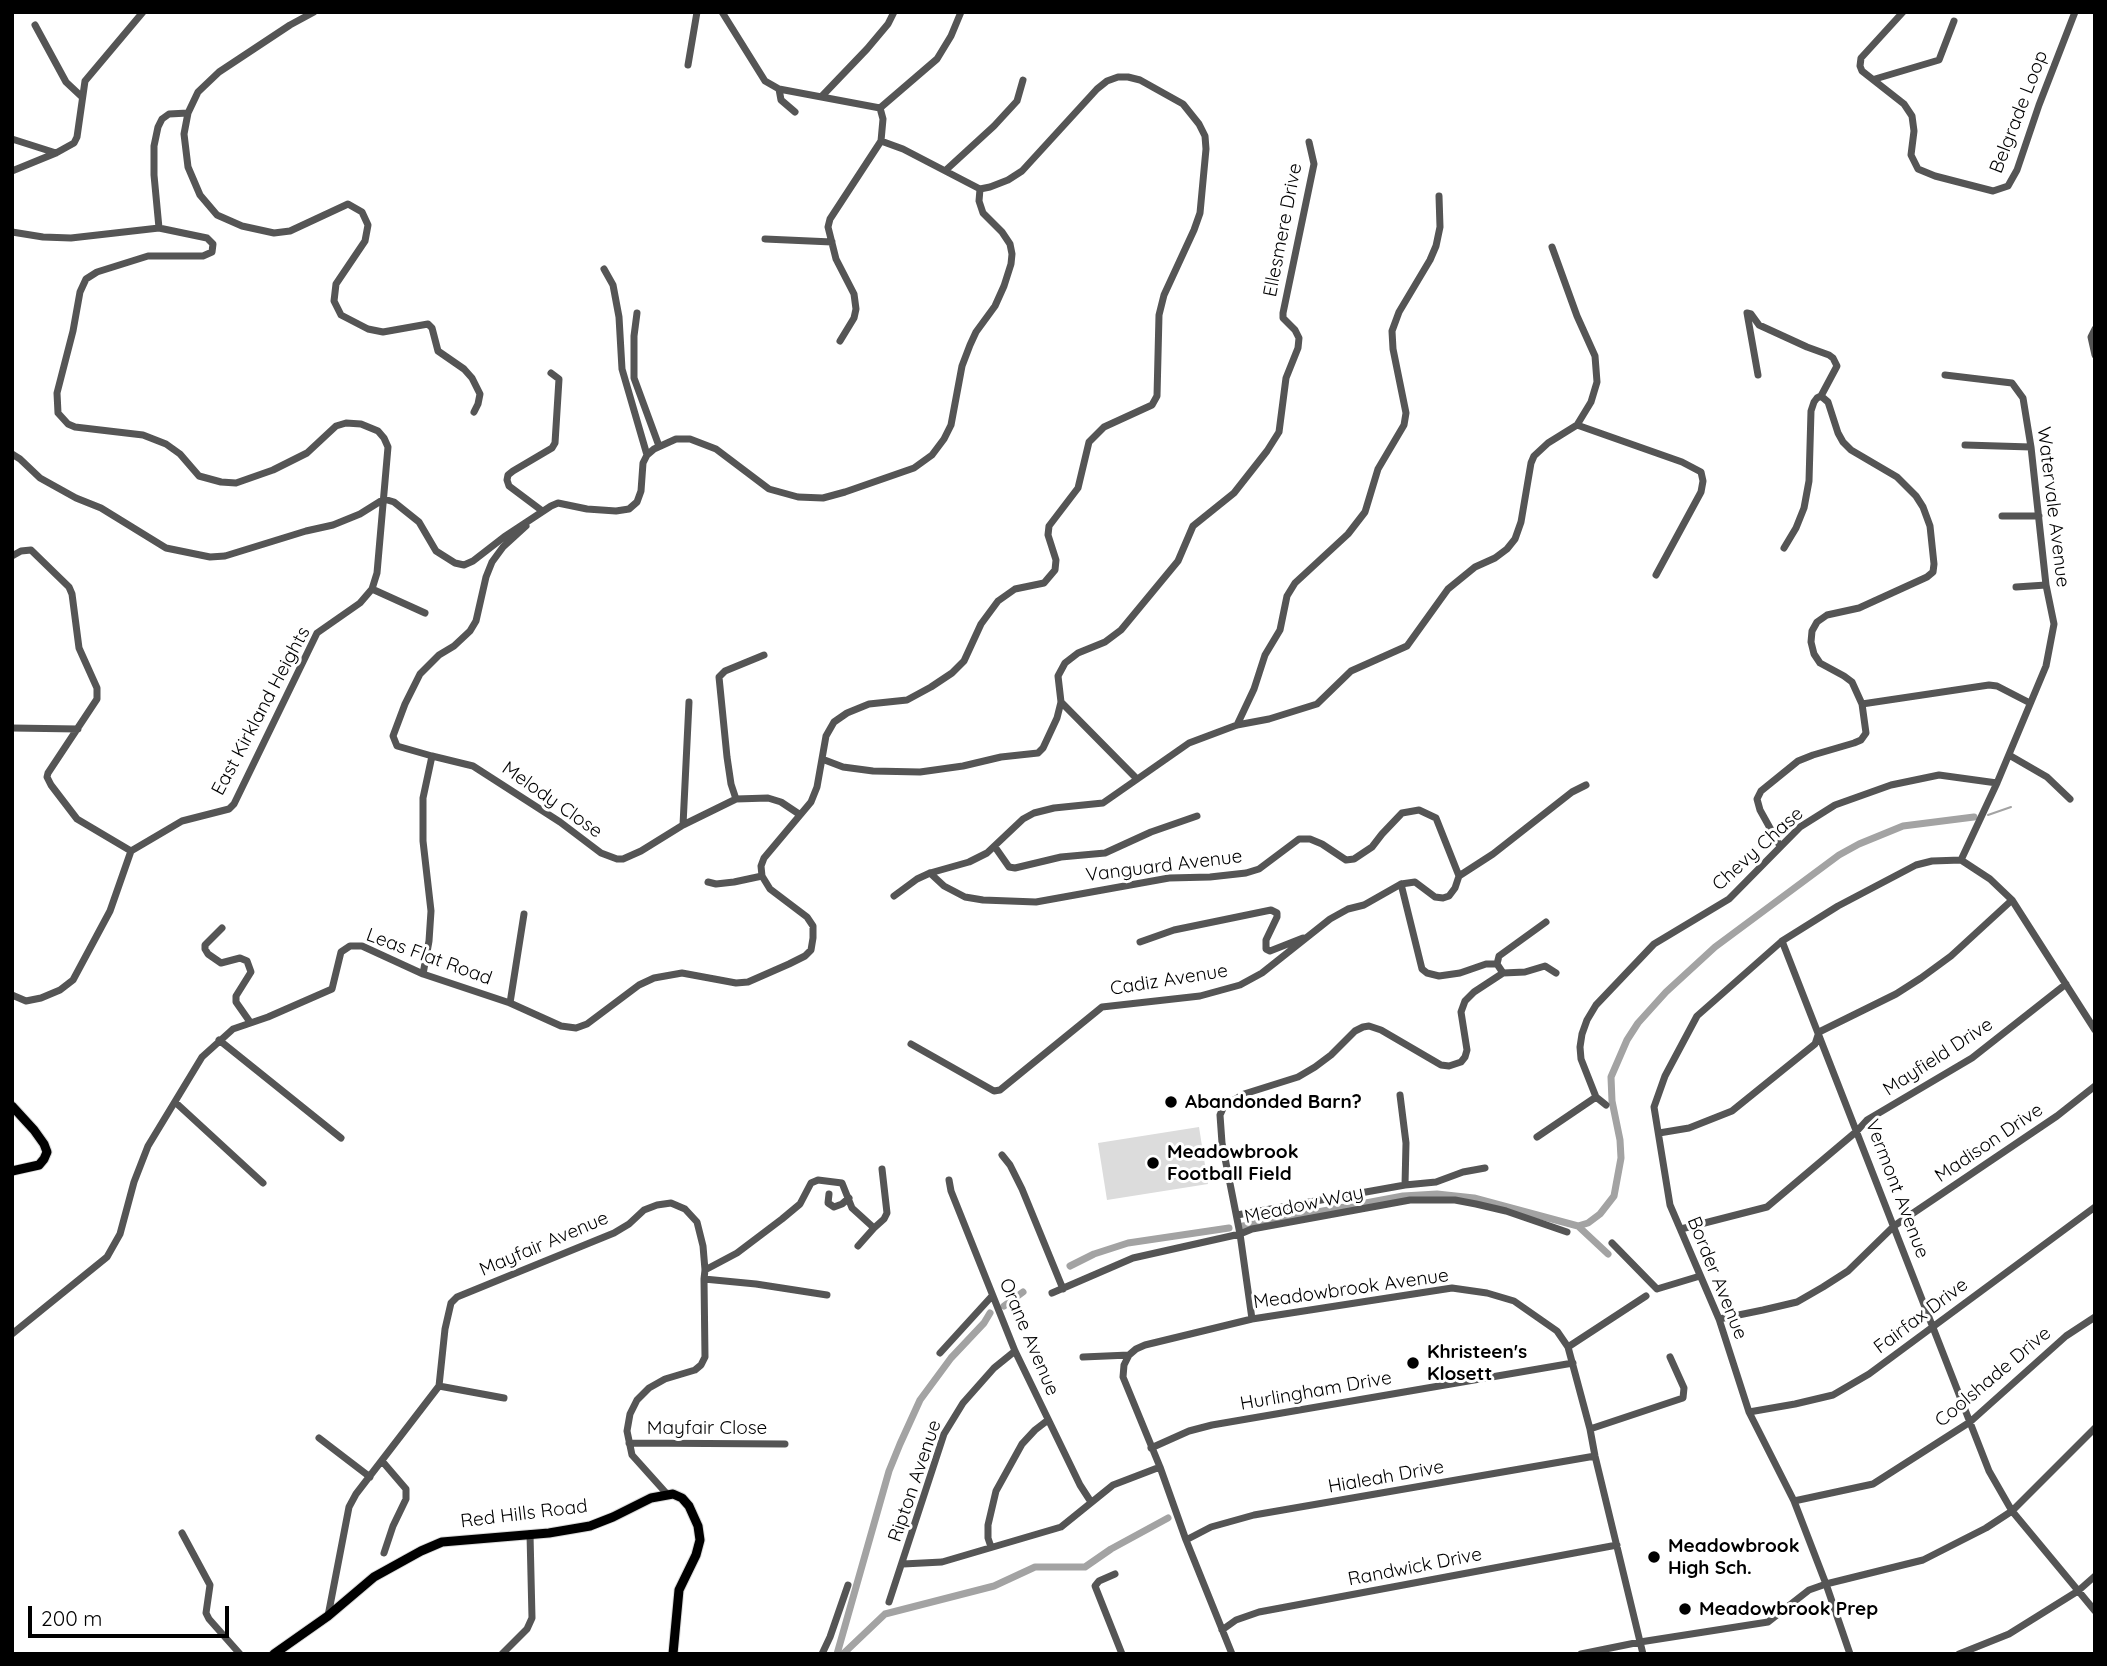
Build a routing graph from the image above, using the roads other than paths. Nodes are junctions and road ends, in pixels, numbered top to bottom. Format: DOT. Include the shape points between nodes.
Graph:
graph roads {
  1 [pos="143,12"];
  2 [pos="314,12"];
  3 [pos="696,12"];
  4 [pos="722,12"];
  5 [pos="894,12"];
  6 [pos="961,12"];
  7 [pos="1903,12"];
  8 [pos="2075,12"];
  9 [pos="1954,21"];
  10 [pos="35,25"];
  11 [pos="688,65"];
  12 [pos="1875,79"];
  13 [pos="1023,80"];
  14 [pos="779,89"];
  15 [pos="822,96"];
  16 [pos="82,97"];
  17 [pos="880,108"];
  18 [pos="794,112"];
  19 [pos="188,113"];
  20 [pos="12,139"];
  21 [pos="881,141"];
  22 [pos="1309,142"];
  23 [pos="56,153"];
  24 [pos="946,170"];
  25 [pos="12,171"];
  26 [pos="980,189"];
  27 [pos="1439,196"];
  28 [pos="159,228"];
  29 [pos="12,232"];
  30 [pos="765,239"];
  31 [pos="832,242"];
  32 [pos="1552,247"];
  33 [pos="604,270"];
  34 [pos="637,313"];
  35 [pos="2095,329"];
  36 [pos="840,341"];
  37 [pos="2095,355"];
  38 [pos="551,373"];
  39 [pos="1758,374"];
  40 [pos="1945,376"];
  41 [pos="1821,396"];
  42 [pos="474,412"];
  43 [pos="1577,425"];
  44 [pos="1965,445"];
  45 [pos="659,446"];
  46 [pos="2031,447"];
  47 [pos="12,454"];
  48 [pos="647,455"];
  49 [pos="384,499"];
  50 [pos="541,510"];
  51 [pos="2002,516"];
  52 [pos="2039,516"];
  53 [pos="530,520"];
  54 [pos="1784,548"];
  55 [pos="12,556"];
  56 [pos="1656,575"];
  57 [pos="2046,584"];
  58 [pos="2015,587"];
  59 [pos="372,589"];
  60 [pos="425,613"];
  61 [pos="764,654"];
  62 [pos="689,702"];
  63 [pos="1060,702"];
  64 [pos="2030,702"];
  65 [pos="1862,704"];
  66 [pos="1237,726"];
  67 [pos="12,728"];
  68 [pos="78,729"];
  69 [pos="2009,755"];
  70 [pos="432,757"];
  71 [pos="822,759"];
  72 [pos="1137,779"];
  73 [pos="1997,783"];
  74 [pos="1586,785"];
  75 [pos="736,799"];
  76 [pos="2070,799"];
  77 [pos="799,814"];
  78 [pos="1197,816"];
  79 [pos="683,825"];
  80 [pos="1780,846"];
  81 [pos="995,847"];
  82 [pos="131,851"];
  83 [pos="1961,860"];
  84 [pos="930,873"];
  85 [pos="762,876"];
  86 [pos="1459,876"];
  87 [pos="708,881"];
  88 [pos="1401,884"];
  89 [pos="894,896"];
  90 [pos="2012,901"];
  91 [pos="524,914"];
  92 [pos="1546,922"];
  93 [pos="222,928"];
  94 [pos="1310,935"];
  95 [pos="1782,941"];
  96 [pos="1140,942"];
  97 [pos="1497,964"];
  98 [pos="1503,973"];
  99 [pos="1556,973"];
  100 [pos="422,974"];
  101 [pos="2066,984"];
  102 [pos="12,995"];
  103 [pos="510,1003"];
  104 [pos="250,1022"];
  105 [pos="2095,1030"];
  106 [pos="1819,1032"];
  107 [pos="219,1040"];
  108 [pos="911,1044"];
  109 [pos="2095,1086"];
  110 [pos="1400,1095"];
  111 [pos="1596,1097"];
  112 [pos="175,1102"];
  113 [pos="1606,1105"];
  114 [pos="12,1106"];
  115 [pos="1857,1131"];
  116 [pos="1659,1133"];
  117 [pos="1537,1137"];
  118 [pos="341,1138"];
  119 [pos="1002,1155"];
  120 [pos="1485,1168"];
  121 [pos="882,1169"];
  122 [pos="12,1171"];
  123 [pos="949,1180"];
  124 [pos="263,1183"];
  125 [pos="1405,1185"];
  126 [pos="829,1194"];
  127 [pos="849,1198"];
  128 [pos="2095,1206"];
  129 [pos="1237,1215"];
  130 [pos="1894,1226"];
  131 [pos="874,1228"];
  132 [pos="1681,1229"];
  133 [pos="1567,1232"];
  134 [pos="1240,1234"];
  135 [pos="1612,1243"];
  136 [pos="858,1247"];
  137 [pos="705,1270"];
  138 [pos="1700,1276"];
  139 [pos="704,1279"];
  140 [pos="1063,1289"];
  141 [pos="1052,1293"];
  142 [pos="827,1295"];
  143 [pos="992,1296"];
  144 [pos="1646,1296"];
  145 [pos="2095,1317"];
  146 [pos="1252,1319"];
  147 [pos="1719,1319"];
  148 [pos="1933,1326"];
  149 [pos="12,1334"];
  150 [pos="1568,1347"];
  151 [pos="1015,1351"];
  152 [pos="940,1353"];
  153 [pos="1129,1356"];
  154 [pos="1083,1357"];
  155 [pos="1670,1357"];
  156 [pos="1573,1363"];
  157 [pos="439,1386"];
  158 [pos="504,1398"];
  159 [pos="1749,1412"];
  160 [pos="1048,1420"];
  161 [pos="1970,1422"];
  162 [pos="2095,1428"];
  163 [pos="1590,1429"];
  164 [pos="319,1438"];
  165 [pos="629,1443"];
  166 [pos="785,1444"];
  167 [pos="1151,1448"];
  168 [pos="1595,1456"];
  169 [pos="382,1461"];
  170 [pos="1160,1467"];
  171 [pos="370,1477"];
  172 [pos="667,1494"];
  173 [pos="1794,1501"];
  174 [pos="1091,1502"];
  175 [pos="2012,1511"];
  176 [pos="182,1533"];
  177 [pos="530,1534"];
  178 [pos="1186,1540"];
  179 [pos="1617,1545"];
  180 [pos="992,1547"];
  181 [pos="384,1553"];
  182 [pos="903,1564"];
  183 [pos="1115,1574"];
  184 [pos="2095,1576"];
  185 [pos="1826,1584"];
  186 [pos="848,1585"];
  187 [pos="2078,1591"];
  188 [pos="889,1602"];
  189 [pos="2095,1611"];
  190 [pos="328,1616"];
  191 [pos="1222,1630"];
  192 [pos="1640,1642"];
  193 [pos="240,1654"];
  194 [pos="274,1654"];
  195 [pos="502,1654"];
  196 [pos="673,1654"];
  197 [pos="822,1654"];
  198 [pos="1122,1654"];
  199 [pos="1232,1654"];
  200 [pos="1581,1654"];
  201 [pos="1643,1654"];
  202 [pos="1850,1654"];
  203 [pos="1959,1654"];
  1 -- 16 [label="street" via="85,80"];
  2 -- 19 [label="street" via="219,72 198,92"];
  3 -- 11 [label="street"];
  4 -- 14 [label="street" via="765,81"];
  5 -- 15 [label="street" via="867,49"];
  6 -- 17 [label="street" via="937,60"];
  7 -- 12 [label="street, Belgrade Loop" via="1861,58 1862,71"];
  8 -- 12 [label="street, Belgrade Loop" via="2017,170 2001,189 1968,185 1918,169 1911,155 1912,116"];
  9 -- 12 [label="street" via="1939,60"];
  10 -- 16 [label="street" via="66,82"];
  13 -- 24 [label="street" via="1017,101"];
  14 -- 15 [label="street"];
  14 -- 18 [label="street" via="781,100"];
  15 -- 17 [label="street"];
  16 -- 23 [label="street" via="78,137"];
  17 -- 21 [label="street"];
  19 -- 28 [label="street" via="162,119 153,146"];
  19 -- 42 [label="street" via="184,134 188,167 200,195 217,215 274,233 290,231 348,204 362,212 368,225 365,241 336,284 334,301 341,315 383,332 429,324 438,351 472,378 480,394"];
  20 -- 23 [label="street"];
  21 -- 24 [label="street"];
  21 -- 31 [label="street" via="830,219"];
  22 -- 63 [label="street, Ellesmere Drive" via="1314,164 1283,313 1299,338 1298,348 1286,379 1279,432 1234,493 1193,526 1178,561 1121,630 1065,663 1058,676"];
  23 -- 25 [label="street"];
  24 -- 26 [label="street"];
  26 -- 45 [label="street" via="983,213 1010,244 1011,264 995,306 970,345 951,425 932,455 914,468 823,498 769,489 716,449 691,439"];
  26 -- 71 [label="street" via="1022,171 1097,89 1118,76 1140,80 1183,104 1205,136 1199,213 1159,315 1157,396 1152,405 1104,427 1089,442 1077,488 1049,526 1055,570 1044,583 1015,589 998,601 964,661 942,680 907,700 869,704 834,722"];
  27 -- 66 [label="street" via="1436,246 1392,331 1404,425 1378,469 1364,512 1287,596 1280,630"];
  28 -- 29 [label="street" via="71,238"];
  28 -- 49 [label="street" via="207,238 213,244 212,252 148,256 86,279 57,393 63,420 75,427 143,435 180,454 199,476 236,483 307,453 336,426 361,424 378,431 388,447"];
  30 -- 31 [label="street"];
  31 -- 36 [label="street" via="856,309"];
  32 -- 43 [label="street" via="1595,356 1595,391"];
  33 -- 48 [label="street" via="613,285 622,369"];
  34 -- 45 [label="street" via="634,378"];
  35 -- 37 [label="street" via="2091,337"];
  38 -- 50 [label="street" via="559,379 555,443 513,471 507,481"];
  39 -- 41 [label="street" via="1747,313 1759,325 1833,358 1837,366"];
  40 -- 46 [label="street, Watervale Avenue" via="2012,383 2023,398"];
  41 -- 54 [label="street" via="1811,411 1804,508"];
  41 -- 65 [label="street" via="1828,402 1843,442 1897,477 1916,496 1930,526 1934,551 1933,572 1927,577 1859,608 1827,615 1812,631 1811,642 1820,663 1852,682"];
  43 -- 56 [label="street" via="1682,461 1701,472 1701,492"];
  43 -- 66 [label="street" via="1534,456 1521,523 1507,549 1448,589 1407,646 1351,671 1308,708"];
  44 -- 46 [label="street"];
  45 -- 48 [label="street"];
  46 -- 52 [label="street, Watervale Avenue"];
  47 -- 49 [label="street" via="40,478 166,548 210,557 332,525"];
  48 -- 50 [label="street" via="641,491 629,509 587,509 558,503"];
  49 -- 53 [label="street" via="419,522 436,551 464,565"];
  49 -- 59 [label="street"];
  50 -- 53 [label="street"];
  51 -- 52 [label="street"];
  52 -- 57 [label="street, Watervale Avenue"];
  53 -- 70 [label="street, Melody Close" via="492,562 470,631 420,674 405,704 393,736 397,746"];
  55 -- 68 [label="street" via="31,551 72,594 79,648 98,695"];
  57 -- 58 [label="street"];
  57 -- 64 [label="street, Watervale Avenue" via="2054,624 2046,666"];
  59 -- 60 [label="street"];
  59 -- 82 [label="street, East Kirkland Heights" via="317,633 234,804 182,821"];
  61 -- 75 [label="street" via="719,677"];
  62 -- 79 [label="street"];
  63 -- 71 [label="street, Ellesmere Drive" via="1038,753 920,772 873,771"];
  63 -- 72 [label="street"];
  64 -- 65 [label="street" via="1989,685"];
  64 -- 69 [label="street, Watervale Avenue"];
  65 -- 80 [label="street" via="1866,733 1861,740 1798,761 1758,794 1760,810"];
  66 -- 72 [label="street" via="1189,743"];
  67 -- 68 [label="street"];
  68 -- 82 [label="street" via="47,777 77,819"];
  69 -- 73 [label="street, Watervale Avenue"];
  69 -- 76 [label="street" via="2047,776"];
  70 -- 79 [label="street, Melody Close" via="473,766 601,853 617,859 641,851"];
  70 -- 100 [label="street" via="423,798 430,911"];
  71 -- 77 [label="street" via="811,802"];
  72 -- 81 [label="street" via="1103,803 1034,813"];
  73 -- 80 [label="street, Chevy Chase" via="1939,775 1891,785 1835,805"];
  73 -- 83 [label="street, Watervale Avenue"];
  74 -- 86 [label="street"];
  75 -- 77 [label="street, Melody Close" via="768,798"];
  75 -- 79 [label="street, Melody Close"];
  77 -- 85 [label="street" via="764,858"];
  78 -- 81 [label="street" via="1105,853 1015,868 1009,867"];
  80 -- 111 [label="street, Chevy Chase" via="1729,899 1654,944 1597,1006 1581,1034 1580,1047"];
  81 -- 84 [label="street" via="969,862"];
  82 -- 102 [label="street" via="110,911 73,980 41,998 26,1001"];
  83 -- 90 [label="street"];
  83 -- 95 [label="street" via="1916,865"];
  84 -- 86 [label="street, Vanguard Avenue" via="965,897 1037,902 1169,878 1246,873 1259,869 1299,838 1322,844 1346,860 1354,859 1372,847 1402,813 1419,810 1436,818"];
  84 -- 89 [label="street"];
  85 -- 87 [label="street" via="716,884"];
  85 -- 103 [label="street, Leas Flat Road" via="813,926 811,950 789,964 748,982 682,973 654,978 576,1028"];
  86 -- 88 [label="street" via="1455,888 1443,898 1415,882"];
  88 -- 94 [label="street, Cadiz Avenue" via="1330,919"];
  88 -- 97 [label="street" via="1422,969 1439,976"];
  90 -- 101 [label="street"];
  90 -- 106 [label="street" via="1921,978"];
  91 -- 103 [label="street"];
  92 -- 97 [label="street" via="1499,956"];
  93 -- 104 [label="street" via="205,949 221,963 240,958 247,961 251,972 236,1002"];
  94 -- 96 [label="street" via="1266,949 1277,917 1271,910 1174,930"];
  94 -- 108 [label="street, Cadiz Avenue" via="1262,973 1223,991 1102,1007 1000,1090 994,1091"];
  95 -- 106 [label="street, Vermont Avenue"];
  95 -- 116 [label="street, Border Avenue" via="1697,1016 1654,1107"];
  97 -- 98 [label="street"];
  98 -- 99 [label="street" via="1545,966"];
  98 -- 129 [label="street" via="1465,1001 1461,1012 1467,1049 1461,1062 1441,1065 1381,1030 1363,1027 1298,1077 1244,1094 1224,1106 1220,1115 1222,1143"];
  100 -- 103 [label="street, Leas Flat Road"];
  100 -- 104 [label="street, Leas Flat Road" via="362,946 350,946 341,952 332,989"];
  101 -- 105 [label="street"];
  101 -- 115 [label="street, Mayfield Drive" via="1972,1058 1867,1120"];
  104 -- 107 [label="street, Leas Flat Road"];
  106 -- 115 [label="street, Vermont Avenue"];
  106 -- 116 [label="street" via="1815,1044 1732,1111 1689,1128"];
  107 -- 112 [label="street, Leas Flat Road" via="202,1057"];
  107 -- 118 [label="street"];
  109 -- 130 [label="street, Madison Drive"];
  110 -- 125 [label="street"];
  111 -- 113 [label="street, Chevy Chase"];
  111 -- 117 [label="street"];
  112 -- 124 [label="street"];
  112 -- 149 [label="street, Leas Flat Road" via="148,1146 120,1234 107,1257"];
  114 -- 122 [label="main road" via="47,1152 39,1165"];
  115 -- 130 [label="street, Vermont Avenue"];
  115 -- 132 [label="street, Mayfield Drive" via="1767,1207"];
  116 -- 132 [label="street, Border Avenue" via="1671,1205"];
  119 -- 140 [label="street" via="1022,1189"];
  120 -- 125 [label="street" via="1436,1182"];
  121 -- 131 [label="street" via="887,1213"];
  123 -- 143 [label="street, Orane Avenue"];
  125 -- 129 [label="street"];
  126 -- 127 [label="street" via="828,1203 834,1207"];
  127 -- 131 [label="street" via="852,1208"];
  127 -- 137 [label="street" via="842,1183 811,1183 800,1204 782,1219"];
  128 -- 148 [label="street, Fairfax Drive"];
  129 -- 134 [label="street"];
  130 -- 147 [label="street, Madison Drive" via="1848,1271 1797,1302"];
  130 -- 148 [label="street, Vermont Avenue"];
  131 -- 136 [label="street"];
  132 -- 138 [label="street, Border Avenue"];
  133 -- 134 [label="street, Meadow Way" via="1476,1203 1429,1199"];
  134 -- 140 [label="street, Meadow Way" via="1133,1258"];
  134 -- 146 [label="street"];
  135 -- 138 [label="street" via="1657,1289"];
  137 -- 139 [label="street, Mayfair Avenue"];
  137 -- 157 [label="street, Mayfair Avenue" via="697,1222 685,1209 671,1203 644,1210 614,1233 457,1297 451,1303 445,1329"];
  138 -- 147 [label="street, Border Avenue"];
  139 -- 142 [label="street"];
  139 -- 165 [label="street, Mayfair Avenue" via="705,1357 695,1370 665,1379 637,1400 627,1431"];
  140 -- 141 [label="street, Meadow Way"];
  143 -- 151 [label="street, Orane Avenue"];
  143 -- 152 [label="street"];
  144 -- 150 [label="street"];
  145 -- 161 [label="street, Coolshade Drive" via="2066,1336"];
  146 -- 150 [label="street, Meadowbrook Avenue" via="1452,1288 1514,1301 1557,1331"];
  146 -- 153 [label="street, Meadowbrook Avenue" via="1145,1345"];
  147 -- 159 [label="street, Border Avenue"];
  148 -- 159 [label="street, Fairfax Drive" via="1833,1395"];
  148 -- 161 [label="street, Vermont Avenue"];
  150 -- 156 [label="street, Meadowbrook Avenue"];
  151 -- 160 [label="street, Orane Avenue"];
  151 -- 182 [label="street, Ripton Avenue" via="963,1403 944,1434"];
  153 -- 154 [label="street"];
  153 -- 167 [label="street" via="1123,1377"];
  155 -- 163 [label="street" via="1684,1388 1683,1398"];
  156 -- 163 [label="street, Meadowbrook Avenue"];
  156 -- 167 [label="street, Hurlingham Drive" via="1212,1425"];
  157 -- 158 [label="street"];
  157 -- 169 [label="street"];
  159 -- 173 [label="street, Border Avenue"];
  160 -- 174 [label="street, Orane Avenue"];
  160 -- 180 [label="street" via="1022,1444 996,1491 988,1525"];
  161 -- 173 [label="street, Coolshade Drive" via="1873,1484"];
  161 -- 175 [label="street, Vermont Avenue" via="1989,1471"];
  162 -- 175 [label="street"];
  163 -- 168 [label="street, Meadowbrook Avenue"];
  164 -- 171 [label="street"];
  165 -- 166 [label="street, Mayfair Close"];
  165 -- 172 [label="street" via="632,1455"];
  167 -- 170 [label="street"];
  168 -- 178 [label="street, Hialeah Drive" via="1254,1515 1211,1527"];
  168 -- 179 [label="street, Meadowbrook Avenue"];
  169 -- 171 [label="street"];
  169 -- 181 [label="street" via="406,1489"];
  170 -- 174 [label="street" via="1113,1485"];
  170 -- 178 [label="street"];
  171 -- 190 [label="street" via="349,1507"];
  172 -- 177 [label="main road, Red Hills Road" via="590,1526"];
  172 -- 196 [label="main road" via="682,1498 689,1506 700,1540 678,1590"];
  173 -- 185 [label="street, Border Avenue"];
  174 -- 180 [label="street" via="1061,1527"];
  175 -- 185 [label="street" via="1923,1560"];
  175 -- 187 [label="street, Vermont Avenue"];
  176 -- 193 [label="street" via="211,1585 206,1613"];
  177 -- 190 [label="main road, Red Hills Road" via="442,1542 421,1550 374,1577"];
  177 -- 195 [label="street" via="532,1618"];
  178 -- 191 [label="street"];
  179 -- 191 [label="street, Randwick Drive" via="1259,1612"];
  179 -- 192 [label="street, Meadowbrook Avenue"];
  180 -- 182 [label="street" via="942,1562"];
  182 -- 188 [label="street, Ripton Avenue"];
  183 -- 198 [label="street" via="1095,1586"];
  184 -- 187 [label="street"];
  185 -- 192 [label="street" via="1809,1590 1768,1622"];
  185 -- 202 [label="street, Border Avenue"];
  186 -- 197 [label="street"];
  187 -- 189 [label="street, Vermont Avenue"];
  187 -- 203 [label="street" via="2009,1634"];
  190 -- 194 [label="main road, Red Hills Road"];
  191 -- 199 [label="street"];
  192 -- 200 [label="street"];
  192 -- 201 [label="street, Meadowbrook Avenue"];
}
